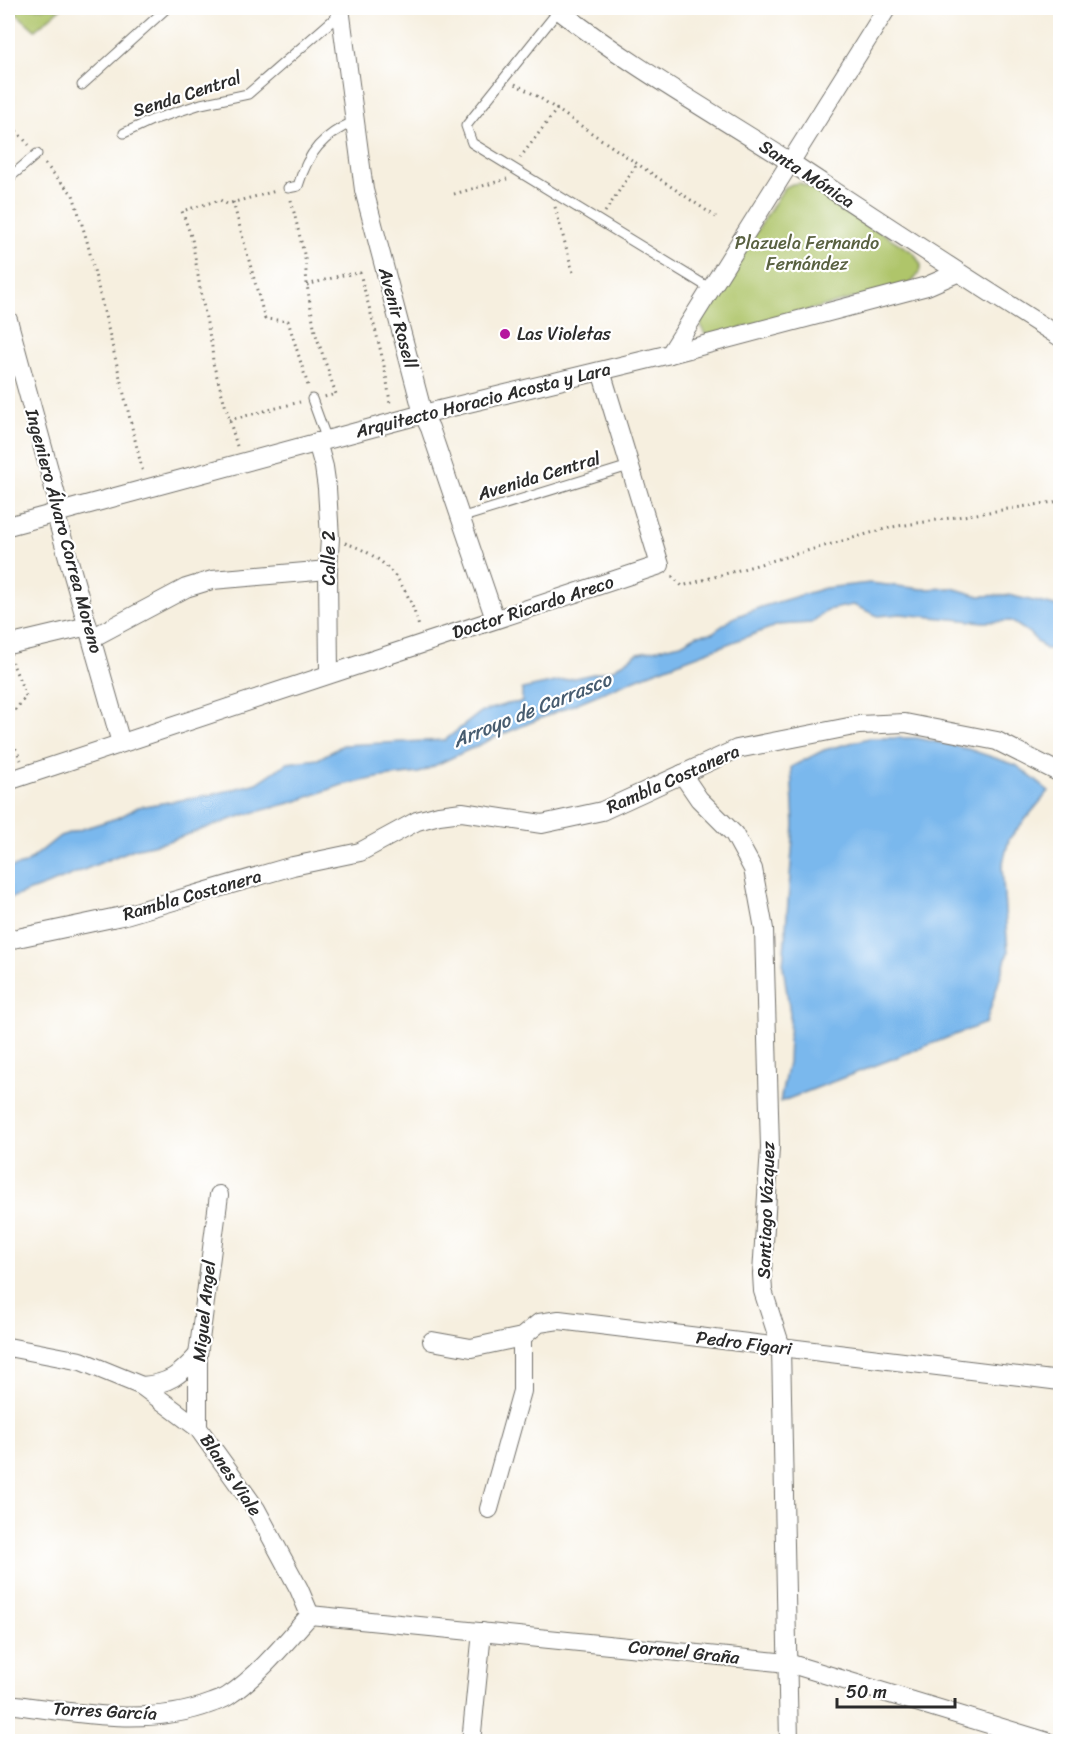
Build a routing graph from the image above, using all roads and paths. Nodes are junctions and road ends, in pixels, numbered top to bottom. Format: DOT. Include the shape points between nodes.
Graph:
graph roads {
  1 [pos="167,8"];
  2 [pos="887,8"];
  3 [pos="557,9"];
  4 [pos="341,10"];
  5 [pos="502,81"];
  6 [pos="82,85"];
  7 [pos="557,109"];
  8 [pos="355,121"];
  9 [pos="8,122"];
  10 [pos="124,133"];
  11 [pos="37,154"];
  12 [pos="790,162"];
  13 [pos="637,164"];
  14 [pos="512,167"];
  15 [pos="523,174"];
  16 [pos="8,179"];
  17 [pos="288,188"];
  18 [pos="550,190"];
  19 [pos="454,194"];
  20 [pos="233,202"];
  21 [pos="716,217"];
  22 [pos="599,221"];
  23 [pos="957,273"];
  24 [pos="573,276"];
  25 [pos="307,285"];
  26 [pos="711,289"];
  27 [pos="8,320"];
  28 [pos="1060,337"];
  29 [pos="670,354"];
  30 [pos="601,371"];
  31 [pos="312,399"];
  32 [pos="423,414"];
  33 [pos="229,420"];
  34 [pos="394,422"];
  35 [pos="322,441"];
  36 [pos="241,462"];
  37 [pos="629,466"];
  38 [pos="147,487"];
  39 [pos="1060,501"];
  40 [pos="55,512"];
  41 [pos="460,518"];
  42 [pos="8,526"];
  43 [pos="330,538"];
  44 [pos="660,565"];
  45 [pos="328,570"];
  46 [pos="495,620"];
  47 [pos="90,632"];
  48 [pos="423,643"];
  49 [pos="10,653"];
  50 [pos="329,675"];
  51 [pos="8,720"];
  52 [pos="8,732"];
  53 [pos="121,743"];
  54 [pos="1060,773"];
  55 [pos="28,774"];
  56 [pos="682,774"];
  57 [pos="8,781"];
  58 [pos="8,940"];
  59 [pos="219,1195"];
  60 [pos="522,1337"];
  61 [pos="432,1341"];
  62 [pos="781,1347"];
  63 [pos="10,1350"];
  64 [pos="198,1355"];
  65 [pos="1060,1381"];
  66 [pos="142,1386"];
  67 [pos="198,1428"];
  68 [pos="489,1509"];
  69 [pos="309,1615"];
  70 [pos="482,1632"];
  71 [pos="788,1663"];
  72 [pos="8,1704"];
  73 [pos="471,1742"];
  74 [pos="789,1742"];
  75 [pos="1048,1742"];
  1 -- 6 [label="lane"];
  2 -- 12 [label="street"];
  3 -- 5 [label="lane"];
  3 -- 12 [label="street, Santa Mónica"];
  4 -- 8 [label="street, Avenir Rosell"];
  4 -- 10 [label="lane, Senda Central" via="248,94 201,104"];
  5 -- 7 [label="path" via="519,85"];
  5 -- 14 [label="lane" via="466,126 472,143"];
  7 -- 13 [label="path"];
  7 -- 14 [label="path"];
  8 -- 17 [label="lane" via="335,130 315,149 304,165 298,186"];
  8 -- 32 [label="street, Avenir Rosell" via="364,190"];
  9 -- 11 [label="path"];
  11 -- 16 [label="lane"];
  11 -- 38 [label="path" via="73,195"];
  12 -- 23 [label="street, Santa Mónica"];
  12 -- 26 [label="street"];
  13 -- 21 [label="path"];
  13 -- 22 [label="path"];
  14 -- 15 [label="lane"];
  15 -- 18 [label="lane"];
  15 -- 19 [label="path"];
  17 -- 20 [label="path"];
  17 -- 25 [label="path" via="306,258"];
  18 -- 22 [label="lane"];
  18 -- 24 [label="path"];
  20 -- 31 [label="path" via="265,319 288,321"];
  20 -- 33 [label="path" via="220,200 182,211 192,239 213,363"];
  22 -- 26 [label="lane"];
  23 -- 28 [label="street, Santa Mónica"];
  23 -- 29 [label="street, Arquitecto Horacio Acosta y Lara" via="927,286"];
  25 -- 31 [label="path" via="315,332 336,394"];
  25 -- 34 [label="path" via="360,273 385,368"];
  26 -- 29 [label="street"];
  27 -- 40 [label="street, Ingeniero Álvaro Correa Moreno" via="57,499"];
  29 -- 30 [label="street, Arquitecto Horacio Acosta y Lara"];
  30 -- 32 [label="street, Arquitecto Horacio Acosta y Lara"];
  30 -- 37 [label="street"];
  31 -- 33 [label="path"];
  31 -- 35 [label="lane"];
  32 -- 34 [label="street, Arquitecto Horacio Acosta y Lara"];
  32 -- 41 [label="street, Avenir Rosell"];
  33 -- 36 [label="path"];
  34 -- 35 [label="street, Arquitecto Horacio Acosta y Lara"];
  35 -- 36 [label="street, Arquitecto Horacio Acosta y Lara"];
  35 -- 43 [label="street, Calle 2"];
  36 -- 38 [label="street, Arquitecto Horacio Acosta y Lara"];
  37 -- 41 [label="lane, Avenida Central"];
  37 -- 44 [label="street"];
  38 -- 40 [label="street, Arquitecto Horacio Acosta y Lara"];
  39 -- 44 [label="path" via="892,527 682,586"];
  40 -- 42 [label="street, Arquitecto Horacio Acosta y Lara"];
  40 -- 47 [label="street, Ingeniero Álvaro Correa Moreno"];
  41 -- 46 [label="street, Avenir Rosell"];
  43 -- 45 [label="street, Calle 2"];
  43 -- 48 [label="path" via="360,547 380,559 400,581 414,606"];
  44 -- 46 [label="street, Doctor Ricardo Areco"];
  45 -- 47 [label="street" via="212,580"];
  45 -- 50 [label="street, Calle 2"];
  46 -- 48 [label="street, Doctor Ricardo Areco"];
  47 -- 49 [label="street"];
  47 -- 53 [label="street, Ingeniero Álvaro Correa Moreno"];
  48 -- 50 [label="street, Doctor Ricardo Areco"];
  49 -- 51 [label="path" via="26,696"];
  50 -- 53 [label="street, Doctor Ricardo Areco"];
  52 -- 55 [label="path"];
  53 -- 55 [label="street, Doctor Ricardo Areco"];
  54 -- 56 [label="street, Rambla Costanera" via="997,741 905,723 859,725 737,749"];
  55 -- 57 [label="street, Doctor Ricardo Areco"];
  56 -- 58 [label="street, Rambla Costanera" via="602,811 542,824 462,813 439,815 417,821 360,852 293,866 122,916"];
  56 -- 62 [label="street, Santiago Vázquez" via="699,799 734,834 753,869 764,929 770,1148 762,1274"];
  59 -- 64 [label="street, Miguel Angel"];
  60 -- 61 [label="street, Pedro Figari" via="471,1347"];
  60 -- 62 [label="street, Pedro Figari" via="539,1323 559,1320"];
  60 -- 68 [label="street" via="522,1391"];
  62 -- 65 [label="street, Pedro Figari"];
  62 -- 71 [label="street, Santiago Vázquez"];
  63 -- 66 [label="street, Blanes Viale" via="81,1361"];
  64 -- 66 [label="street" via="173,1378 160,1385"];
  64 -- 67 [label="street, Miguel Angel"];
  66 -- 67 [label="street, Blanes Viale"];
  67 -- 69 [label="street, Blanes Viale" via="256,1509"];
  69 -- 70 [label="street, Coronel Graña"];
  69 -- 72 [label="street, Torres García" via="228,1697 193,1710 152,1717"];
  70 -- 71 [label="street, Coronel Graña"];
  70 -- 73 [label="street"];
  71 -- 74 [label="street, Santiago Vázquez"];
  71 -- 75 [label="street, Coronel Graña"];
}
